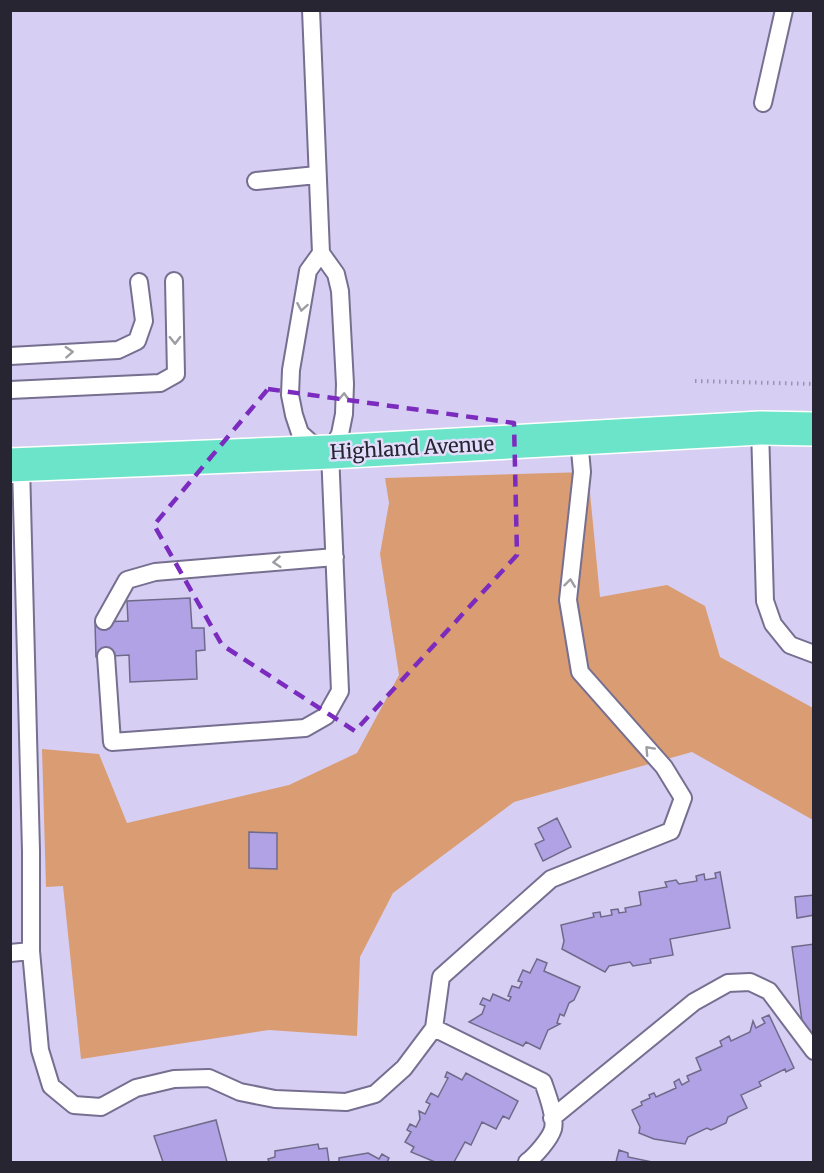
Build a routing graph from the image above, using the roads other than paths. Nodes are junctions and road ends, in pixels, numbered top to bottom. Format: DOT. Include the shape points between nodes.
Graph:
graph roads {
  1 [pos="311,10"];
  2 [pos="784,10"];
  3 [pos="762,103"];
  4 [pos="318,175"];
  5 [pos="256,181"];
  6 [pos="321,253"];
  7 [pos="174,281"];
  8 [pos="139,282"];
  9 [pos="10,356"];
  10 [pos="10,390"];
  11 [pos="760,428"];
  12 [pos="813,429"];
  13 [pos="579,439"];
  14 [pos="330,452"];
  15 [pos="16,465"];
  16 [pos="335,557"];
  17 [pos="104,621"];
  18 [pos="813,654"];
  19 [pos="106,656"];
  20 [pos="31,951"];
  21 [pos="10,953"];
  22 [pos="434,1028"];
  23 [pos="813,1051"];
  24 [pos="552,1118"];
  25 [pos="527,1162"];
  1 -- 4 [label="lane"];
  2 -- 3 [label="lane"];
  4 -- 5 [label="lane"];
  4 -- 6 [label="lane"];
  14 -- 6 [label="lane, one-way" via="340,434 345,384 340,291 336,274"];
  6 -- 14 [label="lane, one-way" via="308,271 290,395 300,433"];
  7 -- 10 [label="lane, one-way" via="176,374 160,383"];
  9 -- 8 [label="lane, one-way" via="118,350 137,341 144,321"];
  11 -- 12 [label="highway, Highland Avenue"];
  11 -- 13 [label="highway, Highland Avenue"];
  11 -- 18 [label="lane" via="765,601 772,624 790,645"];
  13 -- 14 [label="highway, Highland Avenue"];
  22 -- 13 [label="lane, one-way" via="441,977 551,879 671,831 683,798 664,767 580,672 568,600 582,472"];
  14 -- 15 [label="highway, Highland Avenue"];
  14 -- 16 [label="lane"];
  15 -- 20 [label="lane" via="31,851"];
  16 -- 17 [label="lane, one-way" via="155,572 127,580"];
  16 -- 19 [label="lane" via="340,691 326,716 305,728 112,742"];
  20 -- 21 [label="lane"];
  20 -- 22 [label="lane" via="40,1050 51,1086 74,1106 101,1107 136,1088 174,1079 209,1078 240,1092 275,1099 346,1102 375,1094 404,1068"];
  22 -- 24 [label="lane" via="543,1083"];
  23 -- 24 [label="lane" via="769,991 750,982 728,983 694,1002"];
  24 -- 25 [label="lane" via="553,1128"];
}
